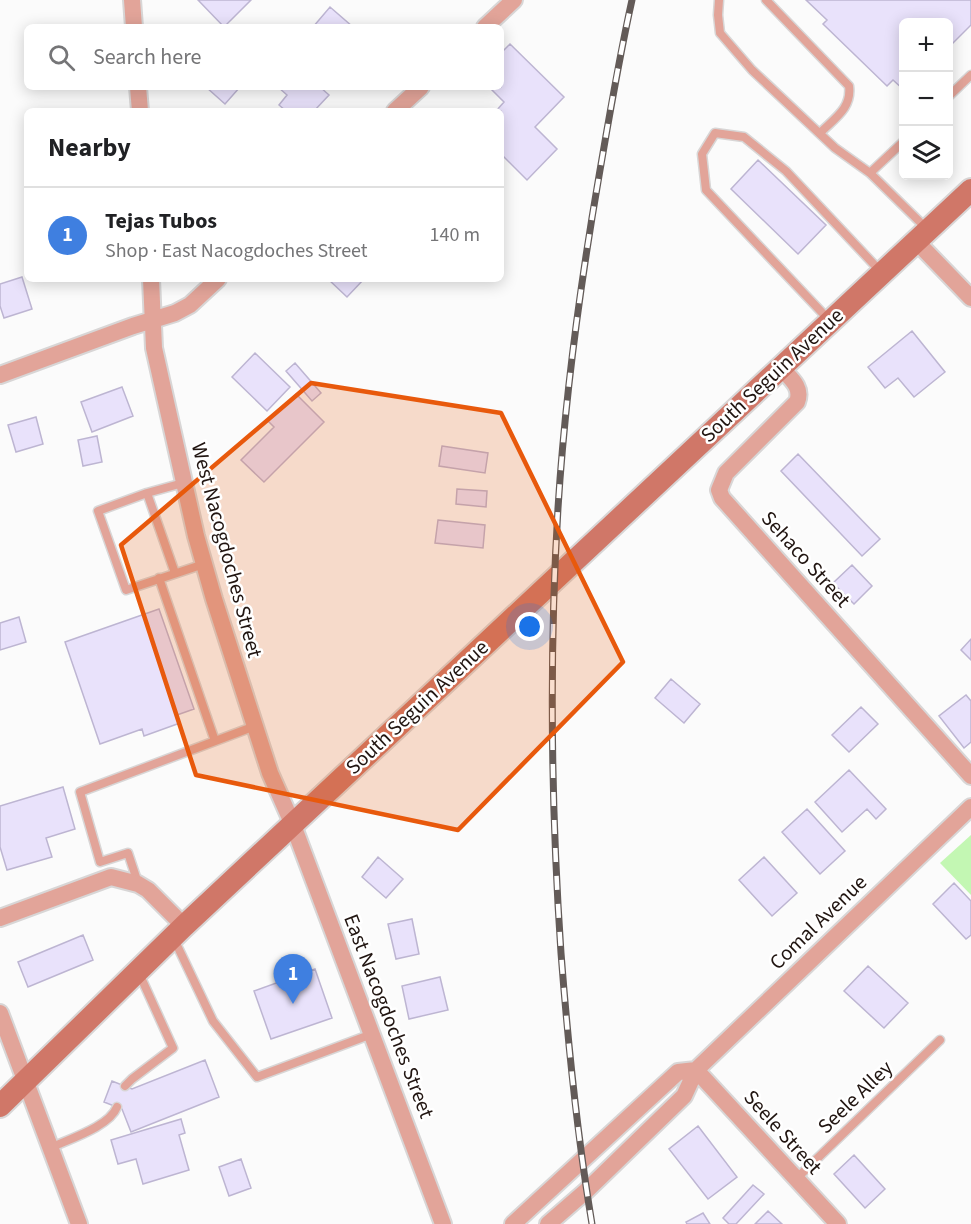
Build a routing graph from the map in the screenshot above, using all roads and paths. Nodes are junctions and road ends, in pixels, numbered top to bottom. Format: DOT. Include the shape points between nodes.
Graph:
graph roads {
  1 [pos="132,0"];
  2 [pos="513,0"];
  3 [pos="719,0"];
  4 [pos="766,0"];
  5 [pos="134,24"];
  6 [pos="488,24"];
  7 [pos="971,75"];
  8 [pos="138,90"];
  9 [pos="418,90"];
  10 [pos="953,92"];
  11 [pos="140,108"];
  12 [pos="398,108"];
  13 [pos="820,134"];
  14 [pos="899,145"];
  15 [pos="870,173"];
  16 [pos="971,190"];
  17 [pos="922,235"];
  18 [pos="882,273"];
  19 [pos="151,282"];
  20 [pos="215,282"];
  21 [pos="971,298"];
  22 [pos="153,320"];
  23 [pos="831,321"];
  24 [pos="781,368"];
  25 [pos="0,375"];
  26 [pos="183,483"];
  27 [pos="147,493"];
  28 [pos="204,564"];
  29 [pos="175,573"];
  30 [pos="159,578"];
  31 [pos="255,726"];
  32 [pos="215,741"];
  33 [pos="971,776"];
  34 [pos="971,807"];
  35 [pos="293,825"];
  36 [pos="138,884"];
  37 [pos="0,918"];
  38 [pos="178,932"];
  39 [pos="138,971"];
  40 [pos="0,1013"];
  41 [pos="372,1034"];
  42 [pos="940,1040"];
  43 [pos="696,1070"];
  44 [pos="27,1081"];
  45 [pos="125,1086"];
  46 [pos="0,1106"];
  47 [pos="116,1109"];
  48 [pos="49,1148"];
  49 [pos="795,1179"];
  50 [pos="79,1224"];
  51 [pos="443,1224"];
  52 [pos="513,1224"];
  53 [pos="548,1224"];
  54 [pos="837,1224"];
  1 -- 5 [label="street"];
  2 -- 6 [label="street"];
  3 -- 13 [label="lane" via="720,33 752,70"];
  4 -- 13 [label="lane" via="849,86 851,97 847,106"];
  7 -- 10 [label="lane"];
  8 -- 11 [label="street"];
  9 -- 12 [label="street"];
  13 -- 15 [label="lane"];
  14 -- 15 [label="lane"];
  15 -- 17 [label="lane"];
  16 -- 17 [label="main road, South Seguin Avenue"];
  17 -- 18 [label="main road, South Seguin Avenue"];
  17 -- 21 [label="street"];
  18 -- 23 [label="main road, South Seguin Avenue"];
  18 -- 23 [label="lane" via="786,171 744,137 715,133 702,154 706,189"];
  19 -- 22 [label="street, West Nacogdoches Street"];
  20 -- 22 [label="street" via="190,305"];
  22 -- 25 [label="street"];
  22 -- 26 [label="street, West Nacogdoches Street" via="154,348"];
  23 -- 24 [label="main road, South Seguin Avenue"];
  24 -- 33 [label="street, Sehaco Street" via="797,386 797,402 726,473 719,490 722,498"];
  24 -- 35 [label="main road, South Seguin Avenue"];
  26 -- 27 [label="lane"];
  26 -- 28 [label="street, West Nacogdoches Street"];
  27 -- 29 [label="lane"];
  27 -- 30 [label="lane" via="98,512 126,590"];
  28 -- 29 [label="lane"];
  28 -- 31 [label="street, West Nacogdoches Street"];
  29 -- 30 [label="lane"];
  30 -- 32 [label="lane"];
  31 -- 32 [label="lane"];
  31 -- 35 [label="street, West Nacogdoches Street"];
  32 -- 36 [label="lane" via="80,792 100,862 128,853"];
  34 -- 43 [label="street, Comal Avenue"];
  35 -- 38 [label="main road, South Seguin Avenue"];
  35 -- 41 [label="street, East Nacogdoches Street"];
  36 -- 37 [label="street" via="111,877"];
  36 -- 38 [label="street" via="148,890"];
  38 -- 39 [label="main road, South Seguin Avenue"];
  38 -- 41 [label="lane" via="213,1021 257,1077"];
  39 -- 44 [label="main road, South Seguin Avenue"];
  39 -- 45 [label="lane" via="173,1048"];
  40 -- 44 [label="street"];
  41 -- 51 [label="street, East Nacogdoches Street"];
  42 -- 49 [label="lane, Seele Alley"];
  43 -- 49 [label="street, Seele Street"];
  43 -- 52 [label="street, Comal Avenue" via="678,1072"];
  43 -- 53 [label="street, Comal Avenue" via="684,1096"];
  44 -- 46 [label="main road, South Seguin Avenue"];
  44 -- 48 [label="street"];
  47 -- 48 [label="lane" via="103,1123"];
  48 -- 50 [label="street"];
  49 -- 54 [label="street, Seele Street"];
}
